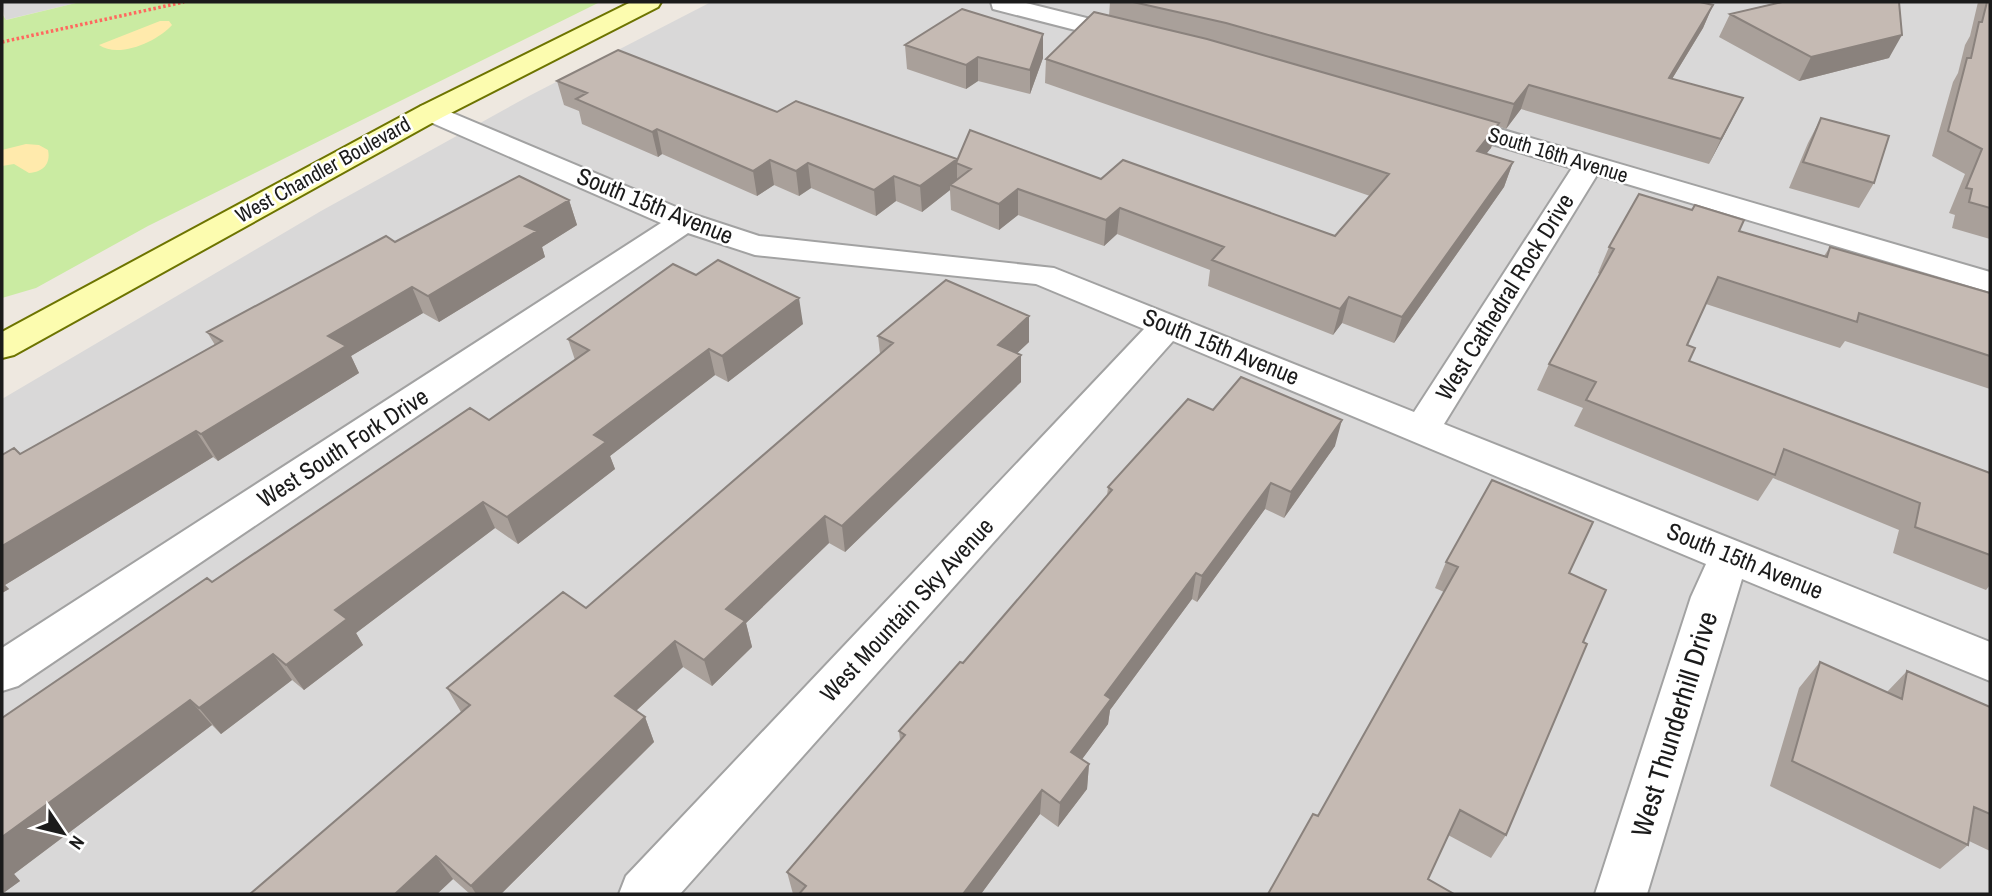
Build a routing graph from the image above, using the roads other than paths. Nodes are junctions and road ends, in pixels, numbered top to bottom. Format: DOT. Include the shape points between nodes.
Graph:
graph roads {
  1 [pos="649,2"];
  2 [pos="1004,3"];
  3 [pos="1160,42"];
  4 [pos="431,112"];
  5 [pos="1417,112"];
  6 [pos="1589,165"];
  7 [pos="684,222"];
  8 [pos="1990,282"];
  9 [pos="1168,325"];
  10 [pos="7,337"];
  11 [pos="1422,429"];
  12 [pos="1731,555"];
  13 [pos="1990,662"];
  14 [pos="2,672"];
  15 [pos="645,894"];
  16 [pos="1621,894"];
  1 -- 4 [label="main road, West Chandler Boulevard"];
  2 -- 3 [label="street"];
  4 -- 7 [label="street, South 15th Avenue"];
  4 -- 10 [label="main road, West Chandler Boulevard"];
  5 -- 6 [label="street, South 16th Avenue"];
  6 -- 8 [label="street, South 16th Avenue"];
  6 -- 11 [label="street, West Cathedral Rock Drive"];
  7 -- 9 [label="street, South 15th Avenue" via="755,244 1042,275"];
  7 -- 14 [label="street, West South Fork Drive"];
  9 -- 11 [label="street, South 15th Avenue"];
  9 -- 15 [label="street, West Mountain Sky Avenue"];
  11 -- 12 [label="street, South 15th Avenue"];
  12 -- 13 [label="street, South 15th Avenue"];
  12 -- 16 [label="street, West Thunderhill Drive" via="1713,597"];
}
